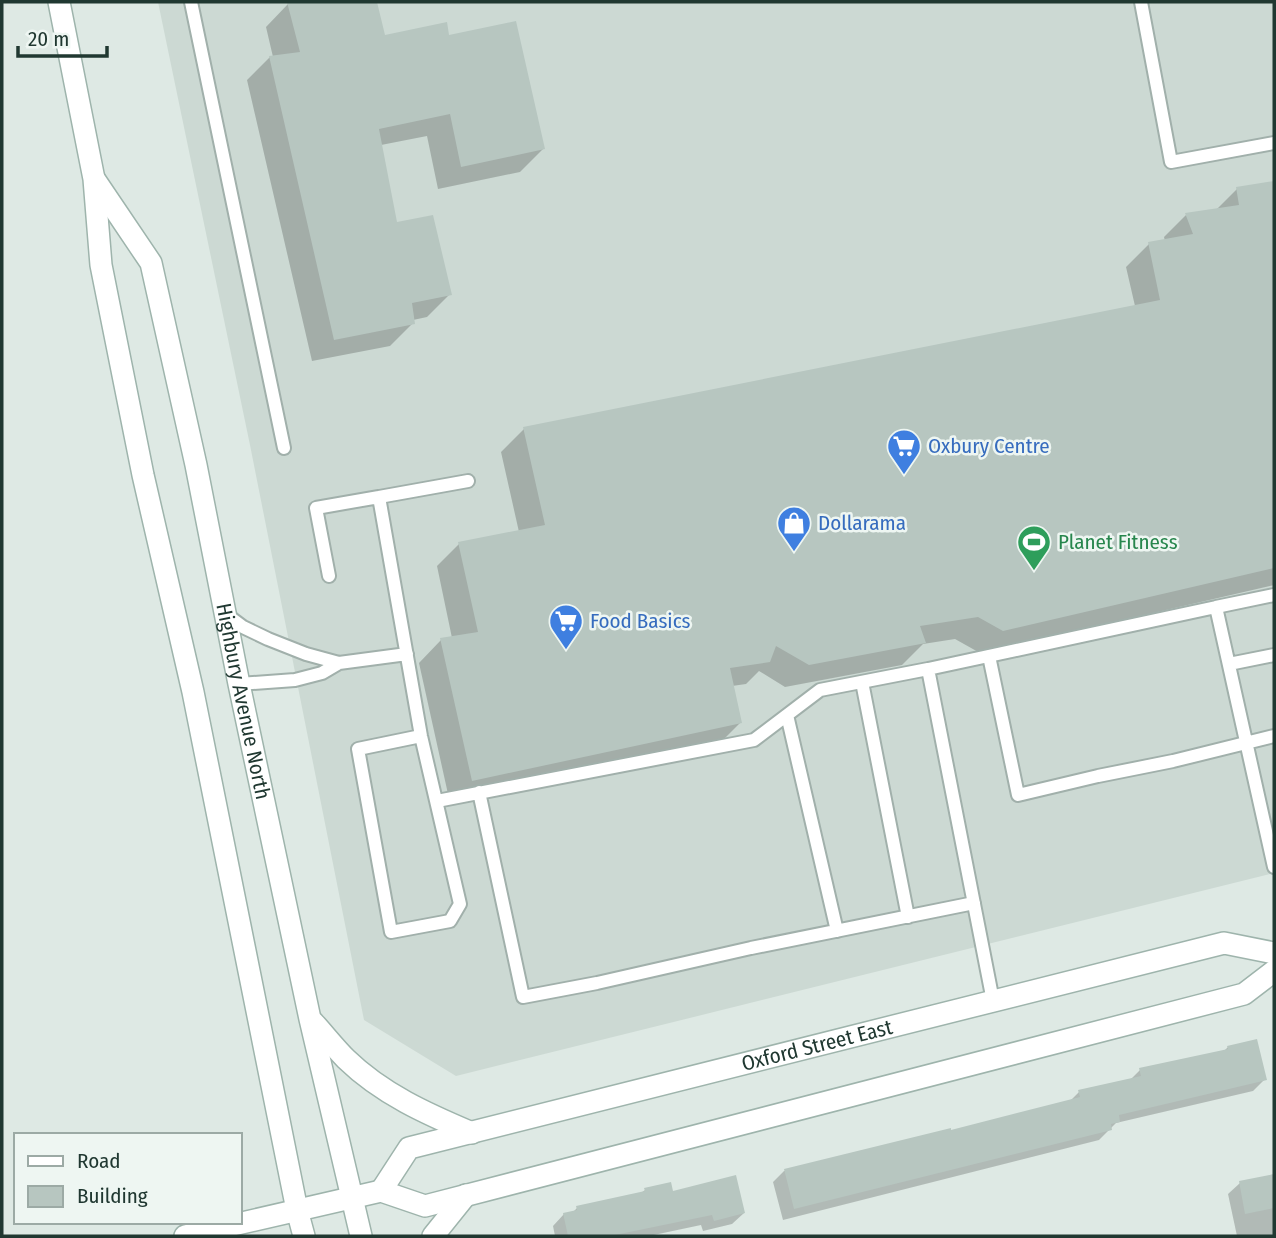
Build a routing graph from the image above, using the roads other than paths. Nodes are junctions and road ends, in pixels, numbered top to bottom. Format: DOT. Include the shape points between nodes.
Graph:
graph roads {
  1 [pos="59,2"];
  2 [pos="191,2"];
  3 [pos="1141,2"];
  4 [pos="1274,143"];
  5 [pos="94,178"];
  6 [pos="284,448"];
  7 [pos="468,481"];
  8 [pos="379,497"];
  9 [pos="329,576"];
  10 [pos="1274,595"];
  11 [pos="1216,607"];
  12 [pos="227,615"];
  13 [pos="407,654"];
  14 [pos="1274,655"];
  15 [pos="989,656"];
  16 [pos="339,663"];
  17 [pos="1229,664"];
  18 [pos="928,669"];
  19 [pos="862,682"];
  20 [pos="239,684"];
  21 [pos="787,715"];
  22 [pos="421,736"];
  23 [pos="1274,736"];
  24 [pos="1246,743"];
  25 [pos="479,792"];
  26 [pos="437,801"];
  27 [pos="1271,835"];
  28 [pos="1274,867"];
  29 [pos="974,903"];
  30 [pos="908,917"];
  31 [pos="837,931"];
  32 [pos="1274,953"];
  33 [pos="1274,971"];
  34 [pos="993,1000"];
  35 [pos="310,1019"];
  36 [pos="472,1133"];
  37 [pos="381,1191"];
  38 [pos="466,1195"];
  39 [pos="352,1196"];
  40 [pos="297,1210"];
  41 [pos="242,1223"];
  42 [pos="237,1224"];
  43 [pos="185,1236"];
  44 [pos="304,1236"];
  45 [pos="360,1236"];
  46 [pos="433,1236"];
  1 -- 5 [label="main road, Highbury Avenue North"];
  2 -- 6 [label="lane"];
  3 -- 4 [label="lane" via="1171,162"];
  5 -- 12 [label="main road, Highbury Avenue North" via="151,263"];
  5 -- 40 [label="main road, Highbury Avenue North" via="101,265"];
  7 -- 8 [label="lane"];
  8 -- 9 [label="lane" via="316,508"];
  8 -- 13 [label="lane"];
  10 -- 11 [label="lane"];
  11 -- 15 [label="lane"];
  11 -- 17 [label="lane"];
  12 -- 16 [label="lane" via="268,639"];
  12 -- 20 [label="main road, Highbury Avenue North"];
  13 -- 16 [label="lane"];
  13 -- 22 [label="lane"];
  14 -- 17 [label="lane"];
  15 -- 18 [label="lane"];
  15 -- 24 [label="lane" via="1018,795"];
  16 -- 20 [label="lane" via="295,680"];
  17 -- 24 [label="lane"];
  18 -- 19 [label="lane"];
  18 -- 29 [label="lane"];
  19 -- 21 [label="lane" via="820,690"];
  19 -- 30 [label="lane"];
  20 -- 35 [label="main road, Highbury Avenue North"];
  21 -- 25 [label="lane" via="754,740"];
  21 -- 31 [label="lane"];
  22 -- 26 [label="lane"];
  22 -- 26 [label="lane" via="358,749 391,932 450,921 460,904"];
  23 -- 24 [label="lane"];
  24 -- 27 [label="lane"];
  25 -- 26 [label="lane"];
  25 -- 31 [label="lane" via="523,997"];
  27 -- 28 [label="lane"];
  29 -- 30 [label="lane"];
  29 -- 34 [label="lane"];
  30 -- 31 [label="lane"];
  32 -- 34 [label="main road, Oxford Street East" via="1224,943"];
  33 -- 38 [label="main road" via="1244,994"];
  34 -- 36 [label="main road, Oxford Street East"];
  35 -- 36 [label="main road" via="346,1059 381,1087"];
  35 -- 39 [label="main road, Highbury Avenue North"];
  36 -- 37 [label="main road, Oxford Street East" via="409,1148"];
  37 -- 38 [label="main road" via="425,1206"];
  37 -- 39 [label="main road"];
  38 -- 46 [label="main road"];
  39 -- 40 [label="main road"];
  39 -- 45 [label="main road, Highbury Avenue North"];
  40 -- 41 [label="main road"];
  40 -- 44 [label="main road, Highbury Avenue North"];
  42 -- 43 [label="main road"];
}
